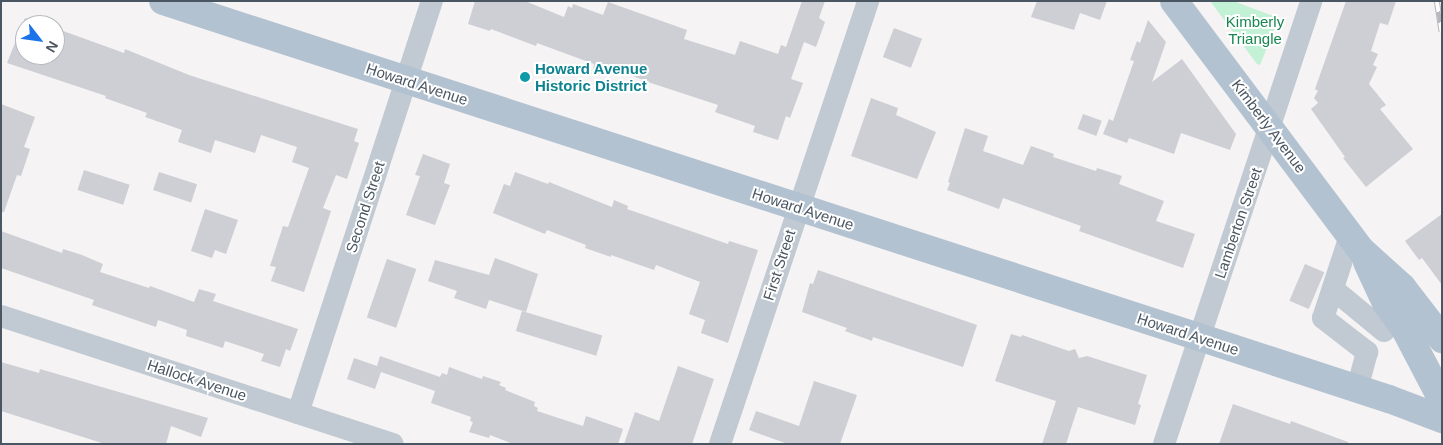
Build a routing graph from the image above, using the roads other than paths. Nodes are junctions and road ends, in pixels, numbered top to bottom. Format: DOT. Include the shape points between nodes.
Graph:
graph roads {
  1 [pos="163,1"];
  2 [pos="432,1"];
  3 [pos="868,1"];
  4 [pos="1174,1"];
  5 [pos="1311,1"];
  6 [pos="406,80"];
  7 [pos="1270,126"];
  8 [pos="798,207"];
  9 [pos="1356,244"];
  10 [pos="1333,289"];
  11 [pos="1,316"];
  12 [pos="1390,324"];
  13 [pos="1199,337"];
  14 [pos="1442,340"];
  15 [pos="1367,352"];
  16 [pos="1358,389"];
  17 [pos="1442,400"];
  18 [pos="298,413"];
  19 [pos="1442,419"];
  20 [pos="393,444"];
  21 [pos="720,444"];
  22 [pos="1164,444"];
  1 -- 6 [label="main road, Howard Avenue"];
  2 -- 6 [label="street, Second Street"];
  3 -- 8 [label="street, First Street"];
  4 -- 7 [label="main road, Kimberly Avenue"];
  5 -- 7 [label="street, Lamberton Street"];
  6 -- 8 [label="main road, Howard Avenue"];
  6 -- 18 [label="street, Second Street"];
  7 -- 9 [label="main road, Kimberly Avenue"];
  7 -- 13 [label="street, Lamberton Street"];
  8 -- 13 [label="main road, Howard Avenue"];
  8 -- 21 [label="street, First Street"];
  9 -- 10 [label="street"];
  9 -- 12 [label="main road" via="1386,303"];
  9 -- 14 [label="main road" via="1402,288"];
  10 -- 12 [label="street"];
  10 -- 15 [label="street" via="1323,318"];
  11 -- 18 [label="street, Hallock Avenue"];
  12 -- 15 [label="street"];
  12 -- 17 [label="main road" via="1418,353"];
  13 -- 16 [label="main road, Howard Avenue"];
  13 -- 22 [label="street, Lamberton Street"];
  15 -- 16 [label="street"];
  16 -- 19 [label="main road, Howard Avenue"];
  18 -- 20 [label="street, Hallock Avenue"];
}
